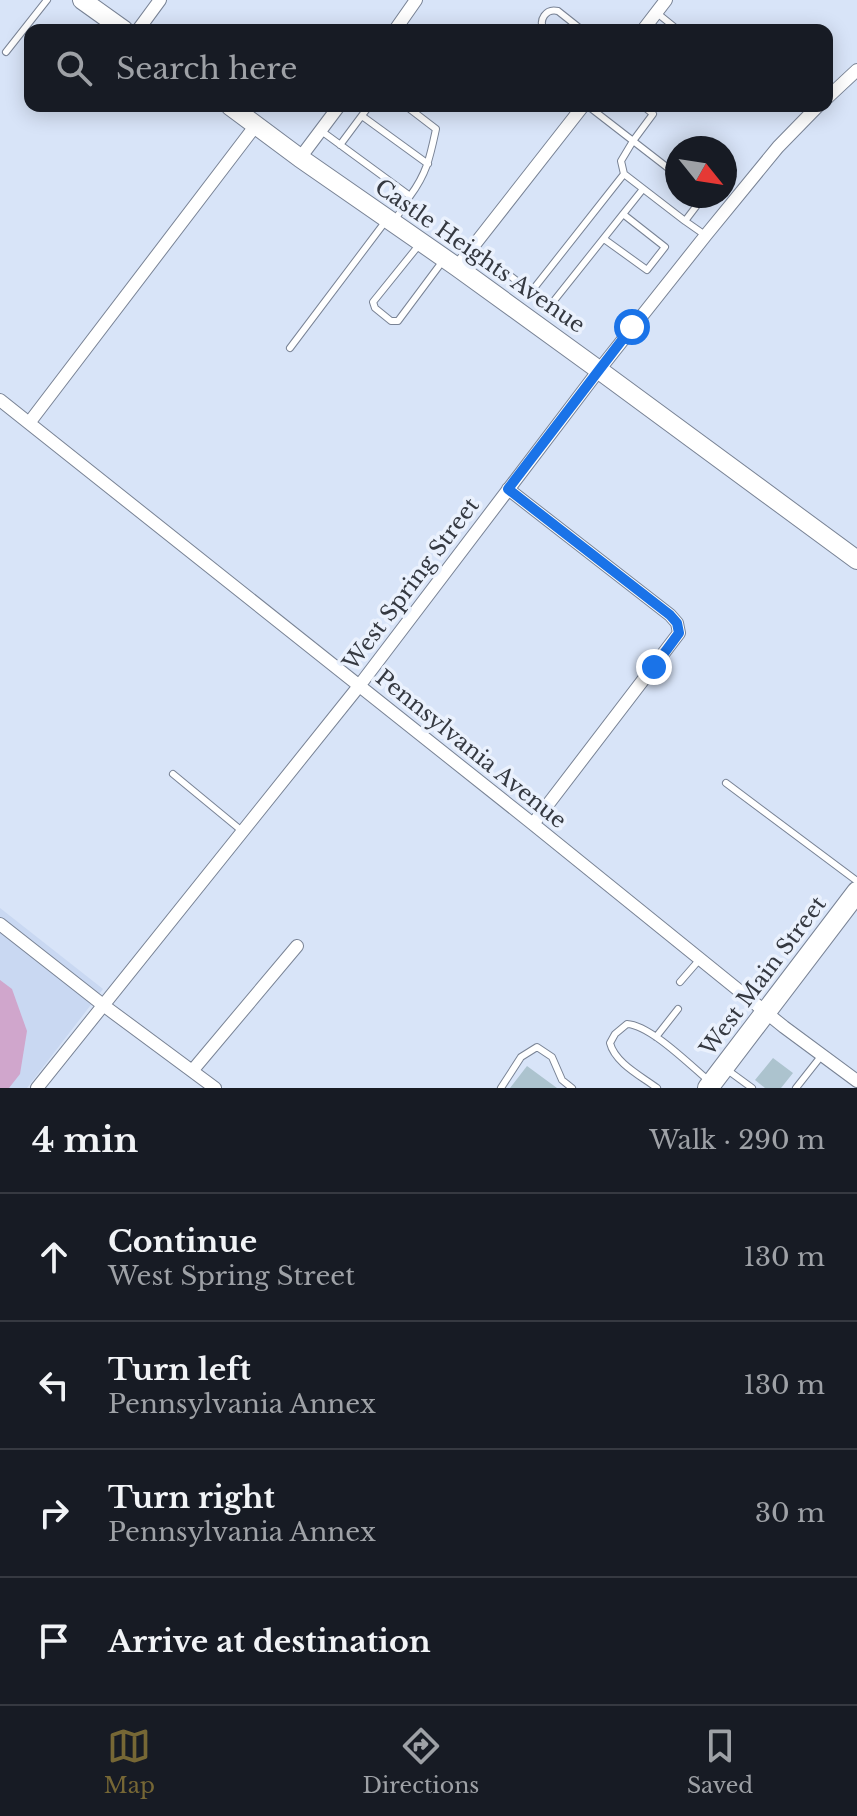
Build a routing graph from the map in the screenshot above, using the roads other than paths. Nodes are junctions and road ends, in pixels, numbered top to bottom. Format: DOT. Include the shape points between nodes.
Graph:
graph roads {
  1 [pos="47,0"];
  2 [pos="82,0"];
  3 [pos="160,0"];
  4 [pos="416,0"];
  5 [pos="666,0"];
  6 [pos="657,13"];
  7 [pos="28,24"];
  8 [pos="116,24"];
  9 [pos="142,24"];
  10 [pos="399,24"];
  11 [pos="542,24"];
  12 [pos="574,24"];
  13 [pos="648,24"];
  14 [pos="671,24"];
  15 [pos="24,29"];
  16 [pos="6,52"];
  17 [pos="857,70"];
  18 [pos="833,92"];
  19 [pos="238,112"];
  20 [pos="334,112"];
  21 [pos="365,112"];
  22 [pos="414,112"];
  23 [pos="581,112"];
  24 [pos="594,112"];
  25 [pos="650,112"];
  26 [pos="812,112"];
  27 [pos="362,116"];
  28 [pos="256,125"];
  29 [pos="320,130"];
  30 [pos="633,141"];
  31 [pos="340,145"];
  32 [pos="300,158"];
  33 [pos="428,164"];
  34 [pos="665,166"];
  35 [pos="624,174"];
  36 [pos="643,189"];
  37 [pos="410,196"];
  38 [pos="695,208"];
  39 [pos="623,214"];
  40 [pos="390,221"];
  41 [pos="685,221"];
  42 [pos="706,235"];
  43 [pos="604,239"];
  44 [pos="421,242"];
  45 [pos="473,247"];
  46 [pos="451,263"];
  47 [pos="531,292"];
  48 [pos="549,307"];
  49 [pos="517,311"];
  50 [pos="290,348"];
  51 [pos="599,370"];
  52 [pos="0,400"];
  53 [pos="29,423"];
  54 [pos="508,489"];
  55 [pos="857,560"];
  56 [pos="359,686"];
  57 [pos="173,774"];
  58 [pos="726,783"];
  59 [pos="533,824"];
  60 [pos="242,831"];
  61 [pos="857,881"];
  62 [pos="857,892"];
  63 [pos="0,924"];
  64 [pos="297,946"];
  65 [pos="700,959"];
  66 [pos="680,982"];
  67 [pos="103,1005"];
  68 [pos="678,1009"];
  69 [pos="765,1012"];
  70 [pos="656,1037"];
  71 [pos="822,1055"];
  72 [pos="192,1071"];
  73 [pos="716,1080"];
  74 [pos="857,1081"];
  75 [pos="569,1087"];
  76 [pos="37,1088"];
  77 [pos="215,1088"];
  78 [pos="501,1088"];
  79 [pos="657,1088"];
  80 [pos="752,1088"];
  81 [pos="796,1088"];
  1 -- 7 [label="lane"];
  2 -- 8 [label="street"];
  3 -- 9 [label="street"];
  4 -- 10 [label="street"];
  5 -- 6 [label="street"];
  6 -- 13 [label="street"];
  6 -- 14 [label="lane"];
  11 -- 12 [label="lane" via="553,10"];
  15 -- 16 [label="lane"];
  17 -- 18 [label="street"];
  19 -- 28 [label="street, Castle Heights Avenue"];
  20 -- 29 [label="street"];
  21 -- 27 [label="lane"];
  22 -- 33 [label="lane" via="436,129"];
  23 -- 45 [label="street"];
  24 -- 30 [label="lane"];
  25 -- 30 [label="lane"];
  26 -- 42 [label="street, West Spring Street"];
  27 -- 31 [label="lane"];
  27 -- 33 [label="lane"];
  28 -- 32 [label="street, Castle Heights Avenue"];
  28 -- 53 [label="street"];
  29 -- 31 [label="lane"];
  29 -- 32 [label="street"];
  30 -- 34 [label="lane"];
  30 -- 35 [label="lane" via="621,161"];
  31 -- 37 [label="lane"];
  32 -- 40 [label="street, Castle Heights Avenue"];
  33 -- 37 [label="lane"];
  35 -- 36 [label="lane"];
  35 -- 47 [label="lane"];
  36 -- 39 [label="lane"];
  36 -- 41 [label="lane"];
  37 -- 40 [label="lane"];
  38 -- 41 [label="lane"];
  39 -- 43 [label="lane"];
  39 -- 43 [label="lane" via="665,247 647,270"];
  40 -- 44 [label="street, Castle Heights Avenue"];
  40 -- 50 [label="lane"];
  41 -- 42 [label="lane"];
  42 -- 51 [label="street, West Spring Street"];
  43 -- 48 [label="lane"];
  44 -- 46 [label="street, Castle Heights Avenue"];
  44 -- 46 [label="lane" via="373,302 391,321 398,321"];
  45 -- 46 [label="street"];
  45 -- 47 [label="lane"];
  46 -- 49 [label="street, Castle Heights Avenue"];
  47 -- 49 [label="lane"];
  49 -- 51 [label="street, Castle Heights Avenue"];
  51 -- 54 [label="street, West Spring Street"];
  51 -- 55 [label="street, Castle Heights Avenue"];
  52 -- 53 [label="street, Pennsylvania Avenue"];
  53 -- 56 [label="street, Pennsylvania Avenue"];
  54 -- 56 [label="street, West Spring Street"];
  54 -- 59 [label="street" via="670,615 679,633"];
  56 -- 59 [label="street, Pennsylvania Avenue"];
  56 -- 60 [label="street, West Spring Street"];
  57 -- 60 [label="lane"];
  58 -- 61 [label="lane"];
  59 -- 65 [label="street, Pennsylvania Avenue"];
  60 -- 67 [label="street, West Spring Street"];
  62 -- 69 [label="main road, West Main Street"];
  63 -- 67 [label="street"];
  64 -- 72 [label="street"];
  65 -- 66 [label="lane"];
  65 -- 69 [label="street, Pennsylvania Avenue"];
  67 -- 72 [label="street"];
  67 -- 76 [label="street, West Spring Street"];
  68 -- 70 [label="lane"];
  69 -- 71 [label="street, Pennsylvania Avenue"];
  69 -- 73 [label="main road, West Main Street"];
  70 -- 73 [label="lane"];
  70 -- 79 [label="lane" via="627,1024 610,1043 622,1062"];
  71 -- 74 [label="street, Pennsylvania Avenue"];
  71 -- 81 [label="lane"];
  72 -- 77 [label="street"];
  73 -- 80 [label="lane"];
  75 -- 78 [label="lane" via="552,1057 537,1047 521,1057"];
}
